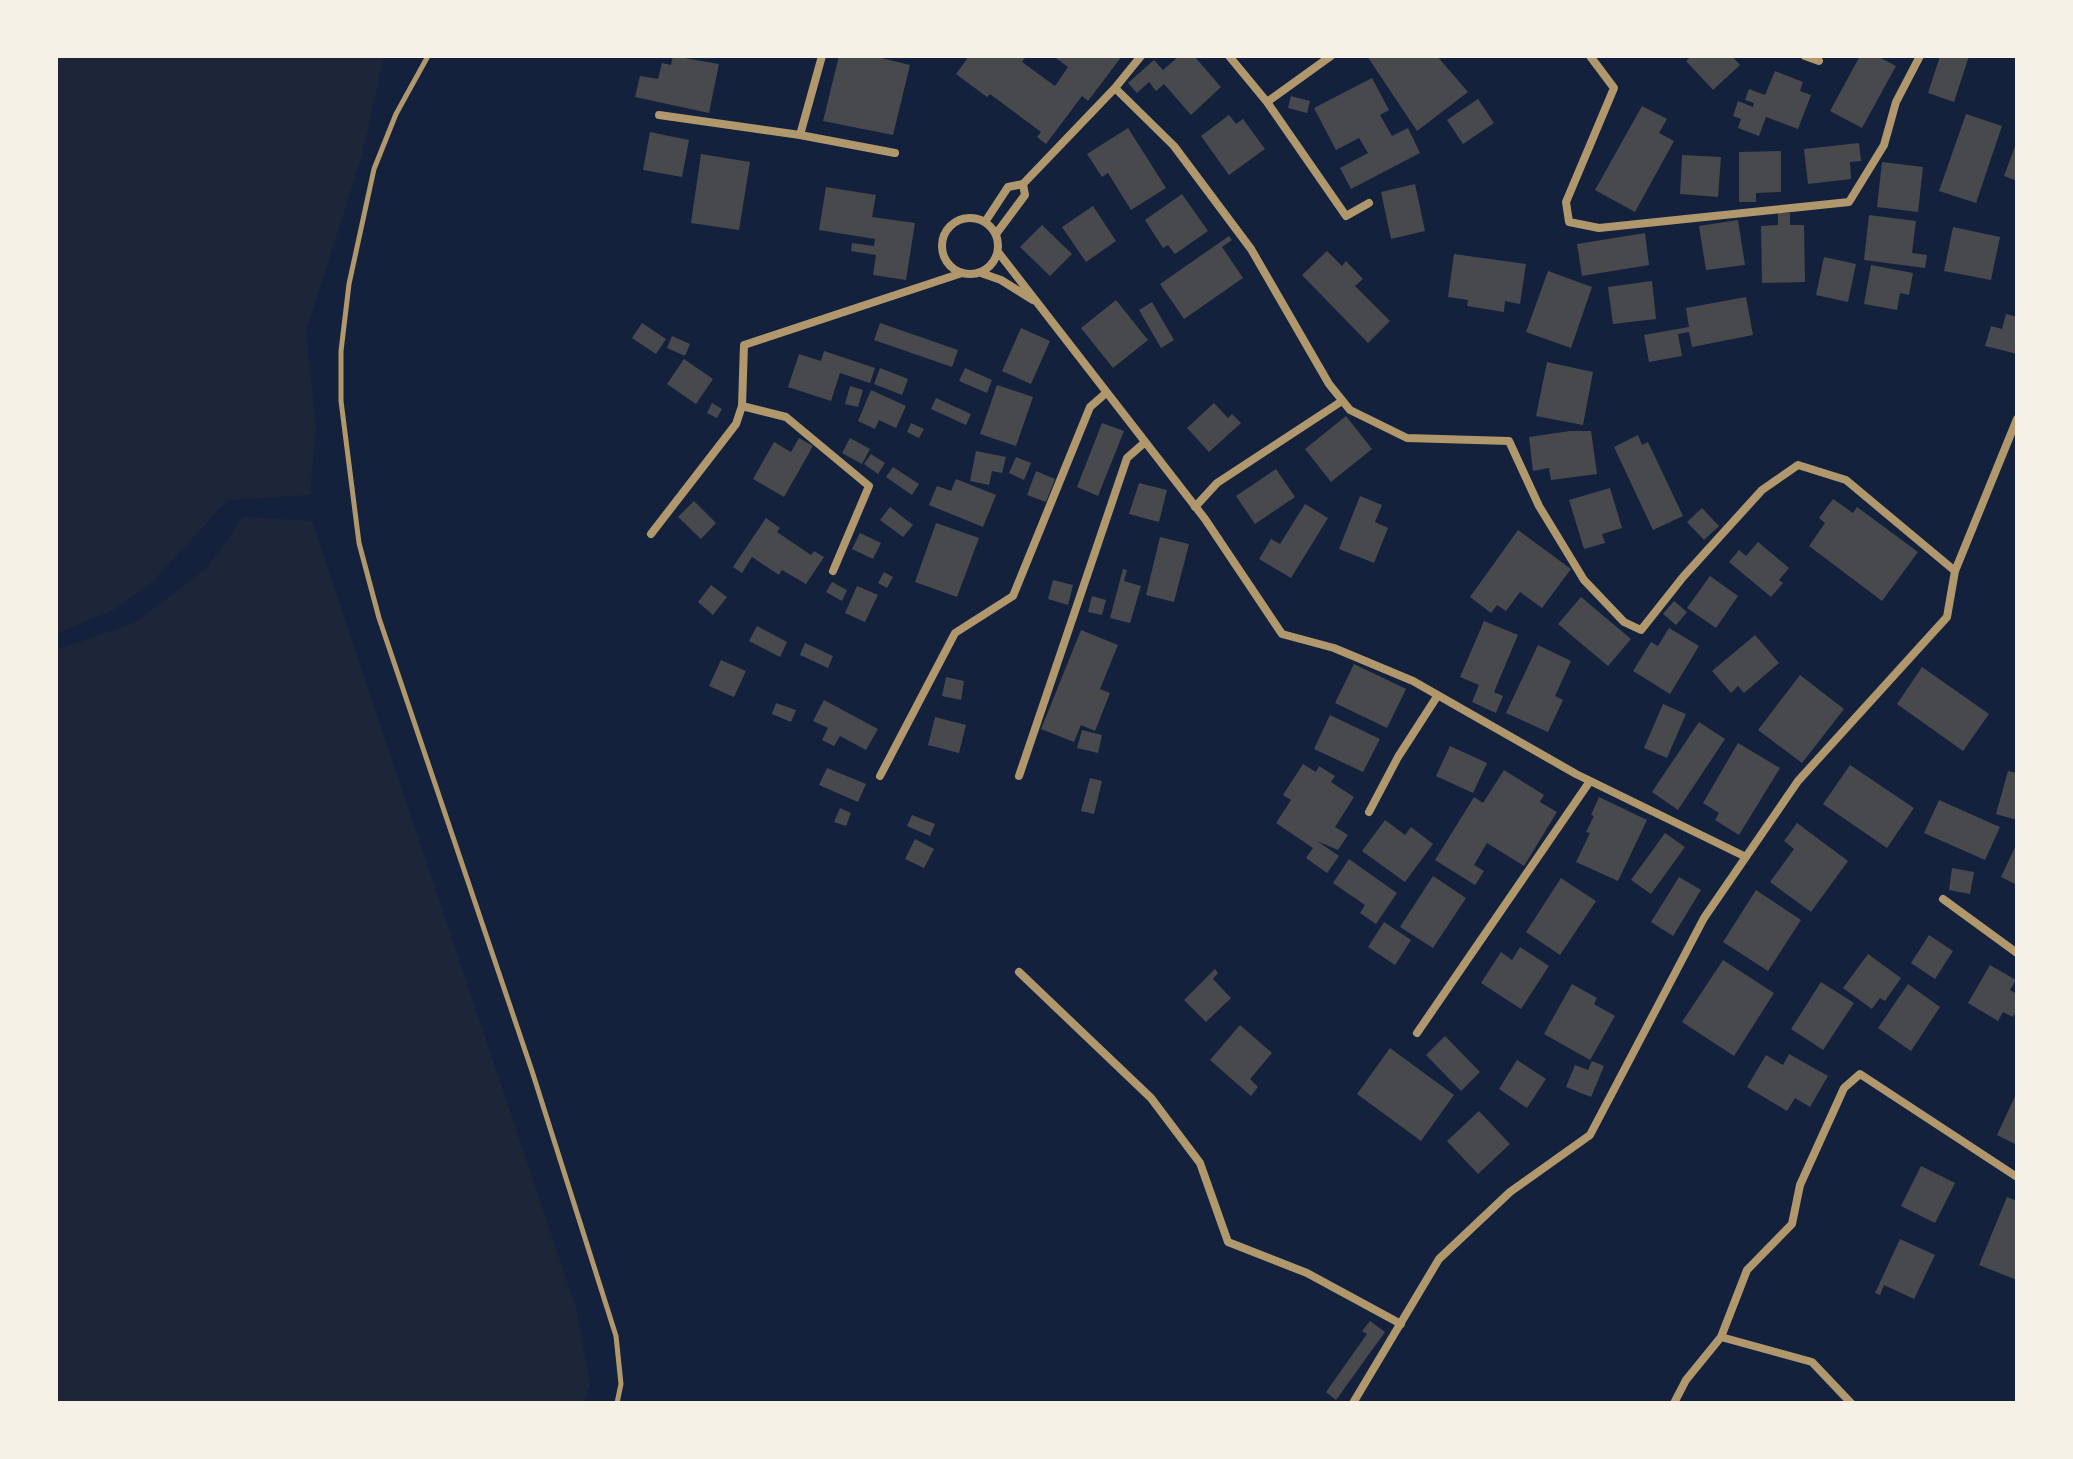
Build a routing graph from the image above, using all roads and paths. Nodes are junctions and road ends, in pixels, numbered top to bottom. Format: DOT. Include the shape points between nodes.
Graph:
graph roads {
  1 [pos="428,56"];
  2 [pos="822,56"];
  3 [pos="1141,56"];
  4 [pos="1229,56"];
  5 [pos="1331,56"];
  6 [pos="1590,56"];
  7 [pos="1805,56"];
  8 [pos="1920,56"];
  9 [pos="1819,61"];
  10 [pos="1115,88"];
  11 [pos="1267,102"];
  12 [pos="659,115"];
  13 [pos="800,135"];
  14 [pos="895,153"];
  15 [pos="1023,184"];
  16 [pos="1369,203"];
  17 [pos="985,222"];
  18 [pos="996,234"];
  19 [pos="998,252"];
  20 [pos="962,273"];
  21 [pos="981,273"];
  22 [pos="1040,305"];
  23 [pos="1106,393"];
  24 [pos="1342,401"];
  25 [pos="742,406"];
  26 [pos="2017,419"];
  27 [pos="1144,443"];
  28 [pos="1195,507"];
  29 [pos="651,534"];
  30 [pos="833,571"];
  31 [pos="1955,571"];
  32 [pos="1438,695"];
  33 [pos="880,776"];
  34 [pos="1019,776"];
  35 [pos="1590,781"];
  36 [pos="1369,812"];
  37 [pos="1746,857"];
  38 [pos="1943,899"];
  39 [pos="2017,953"];
  40 [pos="1019,972"];
  41 [pos="1417,1033"];
  42 [pos="2017,1177"];
  43 [pos="1401,1324"];
  44 [pos="1721,1337"];
  45 [pos="617,1403"];
  46 [pos="1353,1403"];
  47 [pos="1674,1403"];
  48 [pos="1851,1403"];
  1 -- 45 [label="lane" via="374,169 349,284 341,401 359,543 379,618 616,1336 621,1384"];
  2 -- 13 [label="street"];
  3 -- 10 [label="street"];
  4 -- 11 [label="street"];
  5 -- 11 [label="street"];
  6 -- 8 [label="street" via="1614,88 1566,202 1569,222 1599,228 1849,202 1884,145 1896,102"];
  7 -- 9 [label="street"];
  10 -- 15 [label="street"];
  10 -- 24 [label="street" via="1174,146 1242,237"];
  11 -- 16 [label="street" via="1346,216"];
  12 -- 13 [label="street"];
  13 -- 14 [label="street"];
  15 -- 17 [label="street" via="1008,187"];
  15 -- 18 [label="street" via="1025,195"];
  17 -- 18 [label="street"];
  17 -- 20 [label="street" via="959,220 945,234 943,253"];
  18 -- 19 [label="street"];
  19 -- 21 [label="street"];
  19 -- 22 [label="street"];
  20 -- 21 [label="street"];
  20 -- 25 [label="street" via="744,345"];
  21 -- 22 [label="street"];
  22 -- 23 [label="street"];
  23 -- 27 [label="street"];
  23 -- 33 [label="street" via="1090,407 1013,596 955,633"];
  24 -- 28 [label="street" via="1217,483"];
  24 -- 31 [label="street" via="1407,438 1509,441 1539,506 1584,580 1624,622 1641,630 1762,490 1798,465 1846,480"];
  25 -- 29 [label="street" via="736,424"];
  25 -- 30 [label="street" via="786,417 869,486"];
  26 -- 31 [label="street"];
  27 -- 28 [label="street"];
  27 -- 34 [label="street" via="1127,458"];
  28 -- 32 [label="street" via="1282,634 1334,648"];
  31 -- 37 [label="street" via="1947,617 1798,781"];
  32 -- 35 [label="street"];
  32 -- 36 [label="street"];
  35 -- 37 [label="street"];
  35 -- 41 [label="street"];
  37 -- 43 [label="street" via="1704,918 1590,1135 1510,1192 1439,1259"];
  38 -- 39 [label="street"];
  40 -- 43 [label="street" via="1151,1098 1200,1163 1228,1242 1307,1273"];
  42 -- 44 [label="street" via="1860,1074 1844,1088 1800,1185 1792,1224 1747,1270"];
  43 -- 46 [label="street"];
  44 -- 47 [label="street"];
  44 -- 48 [label="street" via="1812,1362"];
}
